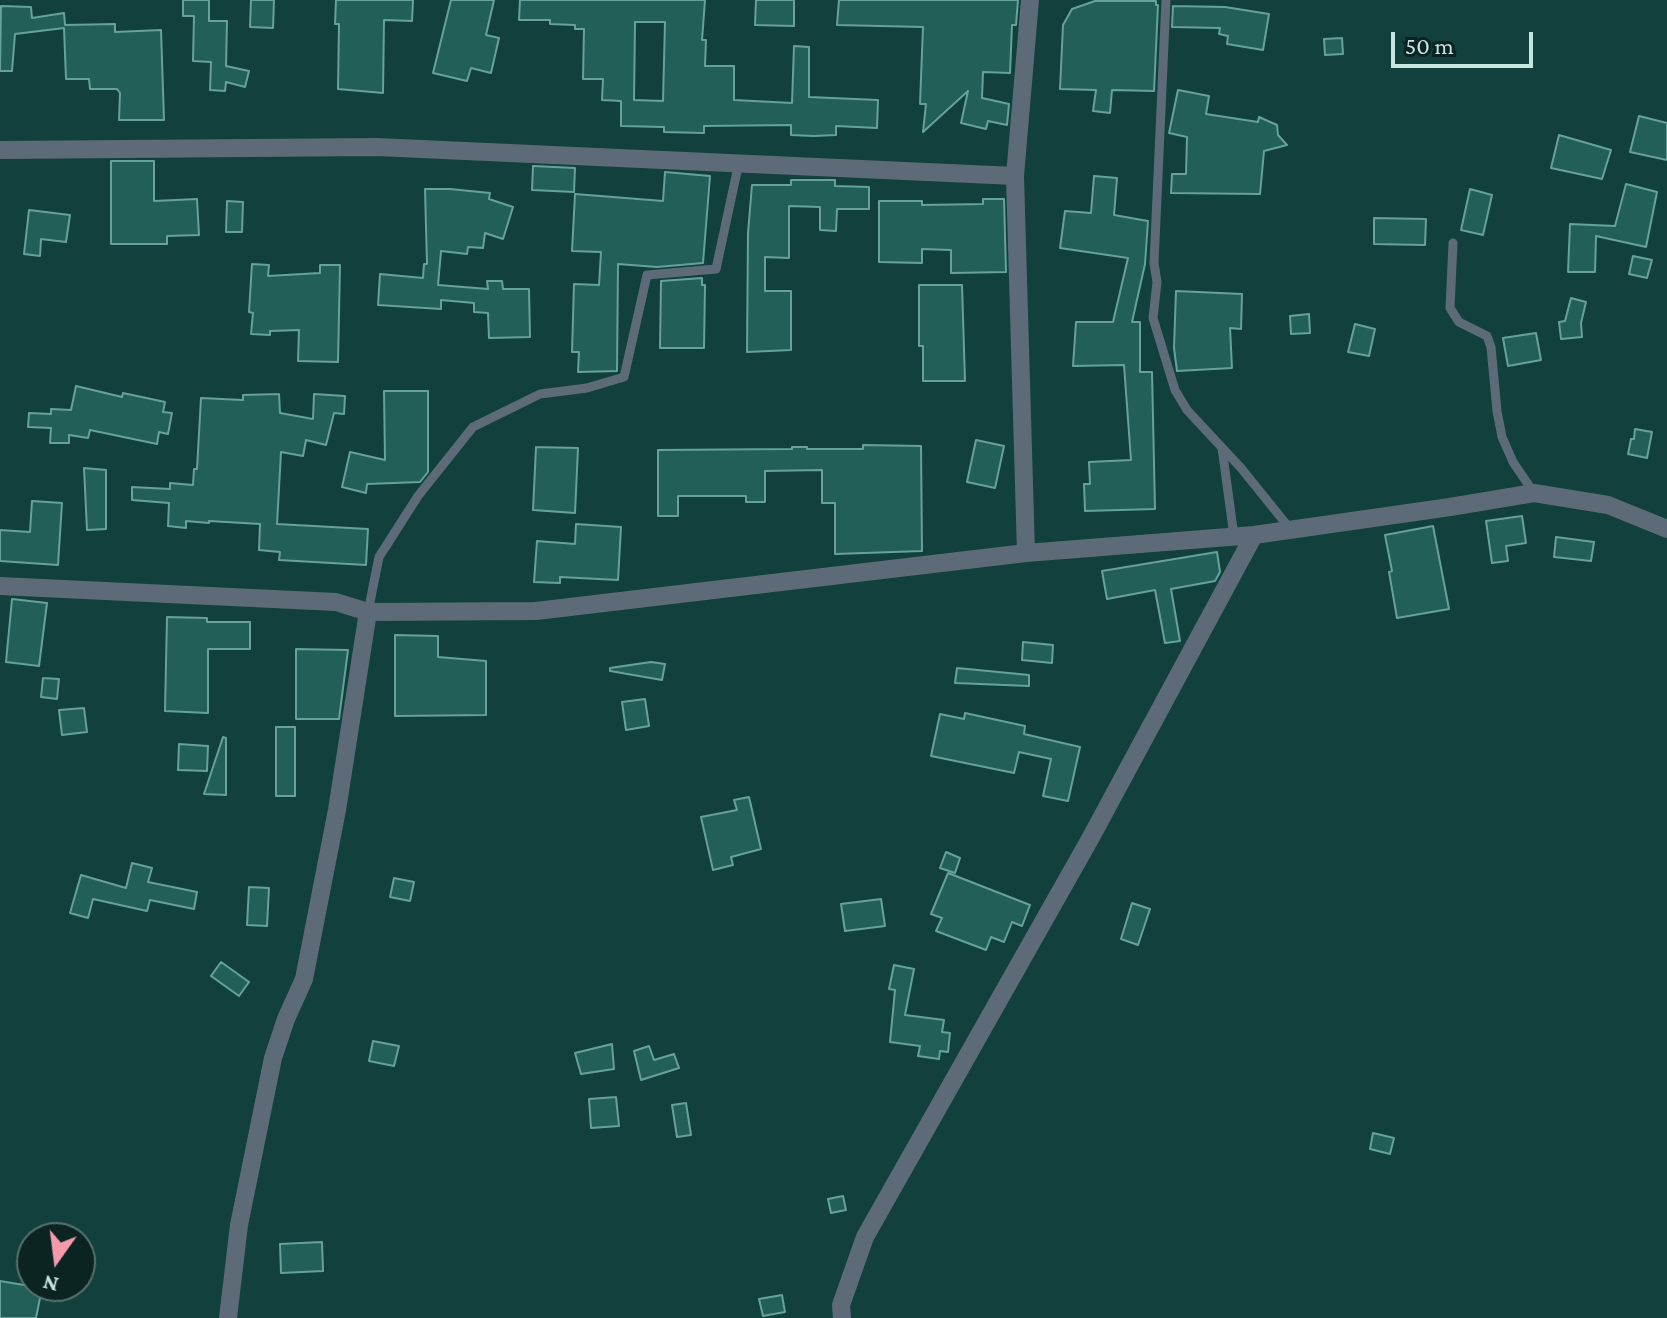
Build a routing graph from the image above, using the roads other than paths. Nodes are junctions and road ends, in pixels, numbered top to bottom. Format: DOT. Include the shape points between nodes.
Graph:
graph roads {
  1 [pos="1030,0"];
  2 [pos="1166,0"];
  3 [pos="0,150"];
  4 [pos="739,162"];
  5 [pos="1015,176"];
  6 [pos="1453,243"];
  7 [pos="1222,448"];
  8 [pos="1534,493"];
  9 [pos="1667,529"];
  10 [pos="1291,530"];
  11 [pos="1254,535"];
  12 [pos="1234,536"];
  13 [pos="1026,553"];
  14 [pos="0,586"];
  15 [pos="368,612"];
  16 [pos="228,1318"];
  17 [pos="842,1318"];
  1 -- 5 [label="street"];
  2 -- 7 [label="lane" via="1153,318 1175,390"];
  3 -- 4 [label="street" via="377,147"];
  4 -- 5 [label="street"];
  4 -- 15 [label="lane" via="716,269 647,275 624,377 540,394 473,427 418,496 379,557"];
  5 -- 13 [label="street"];
  6 -- 8 [label="lane" via="1450,308 1459,322 1487,336 1502,437"];
  7 -- 10 [label="lane"];
  7 -- 12 [label="lane"];
  8 -- 9 [label="street" via="1608,505"];
  8 -- 10 [label="street"];
  10 -- 11 [label="street"];
  11 -- 12 [label="street"];
  11 -- 17 [label="street" via="865,1237 841,1305"];
  12 -- 13 [label="street"];
  13 -- 15 [label="street" via="536,611"];
  14 -- 15 [label="street" via="336,602"];
  15 -- 16 [label="street" via="304,979 273,1058 239,1225"];
}
